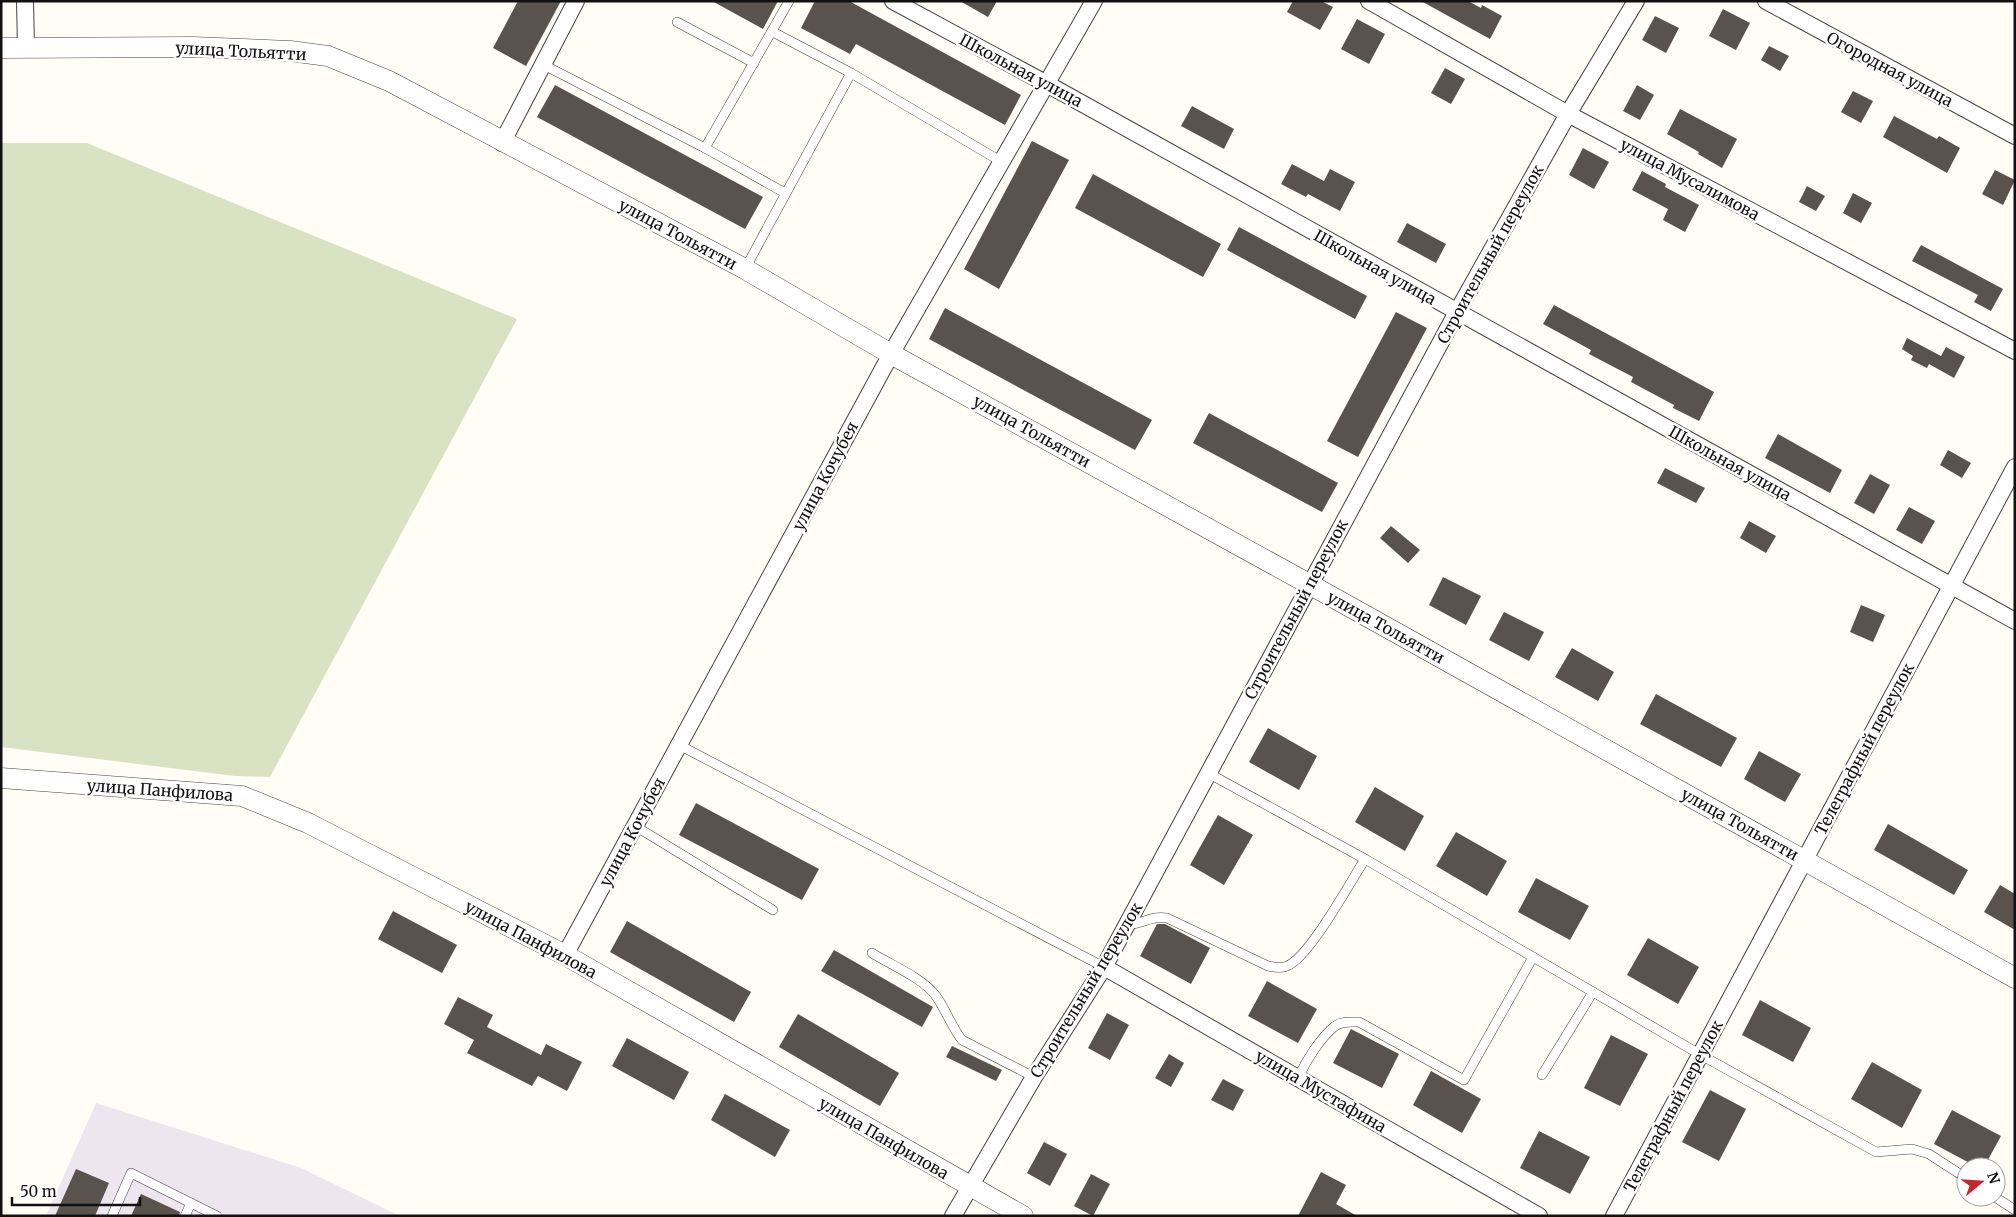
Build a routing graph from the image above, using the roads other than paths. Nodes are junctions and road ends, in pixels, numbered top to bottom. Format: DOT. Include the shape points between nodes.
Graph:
graph roads {
  1 [pos="25,1"];
  2 [pos="576,1"];
  3 [pos="789,1"];
  4 [pos="893,1"];
  5 [pos="1094,1"];
  6 [pos="1368,1"];
  7 [pos="1636,1"];
  8 [pos="1766,1"];
  9 [pos="677,22"];
  10 [pos="773,32"];
  11 [pos="26,47"];
  12 [pos="1,48"];
  13 [pos="754,63"];
  14 [pos="542,64"];
  15 [pos="850,73"];
  16 [pos="1047,84"];
  17 [pos="1568,114"];
  18 [pos="2015,136"];
  19 [pos="502,143"];
  20 [pos="705,148"];
  21 [pos="1002,162"];
  22 [pos="786,193"];
  23 [pos="744,269"];
  24 [pos="1456,312"];
  25 [pos="2015,352"];
  26 [pos="891,354"];
  27 [pos="2015,467"];
  28 [pos="1309,584"];
  29 [pos="1952,586"];
  30 [pos="2015,621"];
  31 [pos="679,745"];
  32 [pos="1208,773"];
  33 [pos="1,778"];
  34 [pos="635,826"];
  35 [pos="1365,859"];
  36 [pos="1805,860"];
  37 [pos="773,910"];
  38 [pos="1127,924"];
  39 [pos="872,953"];
  40 [pos="565,955"];
  41 [pos="1533,957"];
  42 [pos="1104,967"];
  43 [pos="2015,978"];
  44 [pos="1593,992"];
  45 [pos="1701,1055"];
  46 [pos="1542,1075"];
  47 [pos="1034,1077"];
  48 [pos="1298,1078"];
  49 [pos="1956,1172"];
  50 [pos="970,1187"];
  51 [pos="191,1203"];
  52 [pos="112,1216"];
  53 [pos="185,1216"];
  54 [pos="217,1216"];
  55 [pos="953,1216"];
  56 [pos="1023,1216"];
  57 [pos="1539,1216"];
  58 [pos="1614,1216"];
  1 -- 11 [label="street"];
  2 -- 14 [label="street"];
  3 -- 10 [label="lane"];
  4 -- 16 [label="street, Школьная улица"];
  5 -- 16 [label="street, улица Кочубея"];
  6 -- 17 [label="street, улица Мусалимова"];
  7 -- 17 [label="street, Строительный переулок"];
  8 -- 18 [label="street, Огородная улица"];
  9 -- 13 [label="lane"];
  10 -- 13 [label="lane"];
  10 -- 15 [label="lane"];
  11 -- 12 [label="street, улица Тольятти"];
  11 -- 19 [label="street, улица Тольятти" via="203,48 290,51 328,56 388,81"];
  13 -- 20 [label="lane"];
  14 -- 19 [label="street"];
  14 -- 20 [label="lane"];
  15 -- 21 [label="lane"];
  15 -- 22 [label="lane"];
  16 -- 21 [label="street, улица Кочубея"];
  16 -- 24 [label="street, Школьная улица"];
  17 -- 24 [label="street, Строительный переулок"];
  17 -- 25 [label="street, улица Мусалимова"];
  19 -- 23 [label="street, улица Тольятти"];
  20 -- 22 [label="lane"];
  21 -- 26 [label="street, улица Кочубея"];
  22 -- 23 [label="lane"];
  23 -- 26 [label="street, улица Тольятти"];
  24 -- 28 [label="street, Строительный переулок"];
  24 -- 29 [label="street, Школьная улица"];
  26 -- 28 [label="street, улица Тольятти"];
  26 -- 31 [label="street, улица Кочубея"];
  27 -- 29 [label="street, Телеграфный переулок"];
  28 -- 32 [label="street, Строительный переулок"];
  28 -- 36 [label="street, улица Тольятти"];
  29 -- 30 [label="street, Школьная улица"];
  29 -- 36 [label="street, Телеграфный переулок"];
  31 -- 34 [label="street, улица Кочубея"];
  31 -- 42 [label="lane"];
  32 -- 35 [label="lane"];
  32 -- 38 [label="street, Строительный переулок"];
  33 -- 40 [label="street, улица Панфилова" via="242,796 308,824"];
  34 -- 37 [label="lane"];
  34 -- 40 [label="street, улица Кочубея"];
  35 -- 38 [label="lane" via="1311,946 1289,966 1268,966 1167,918 1153,917 1141,923"];
  35 -- 41 [label="lane"];
  36 -- 43 [label="street, улица Тольятти"];
  36 -- 45 [label="street, Телеграфный переулок"];
  38 -- 42 [label="street, Строительный переулок"];
  39 -- 47 [label="lane" via="926,985 962,1040"];
  40 -- 50 [label="street, улица Панфилова"];
  41 -- 44 [label="lane"];
  41 -- 48 [label="lane" via="1464,1080 1359,1022 1336,1025 1308,1057"];
  42 -- 47 [label="street, Строительный переулок"];
  42 -- 48 [label="street, улица Мустафина"];
  44 -- 45 [label="lane"];
  44 -- 46 [label="lane"];
  45 -- 49 [label="lane" via="1876,1152 1912,1149 1929,1154"];
  45 -- 58 [label="street, Телеграфный переулок"];
  47 -- 50 [label="street, Строительный переулок"];
  48 -- 57 [label="street, улица Мустафина"];
  50 -- 55 [label="street, Строительный переулок"];
  50 -- 56 [label="street, улица Панфилова"];
  51 -- 52 [label="lane" via="131,1173"];
  51 -- 53 [label="lane"];
  51 -- 54 [label="lane"];
}
